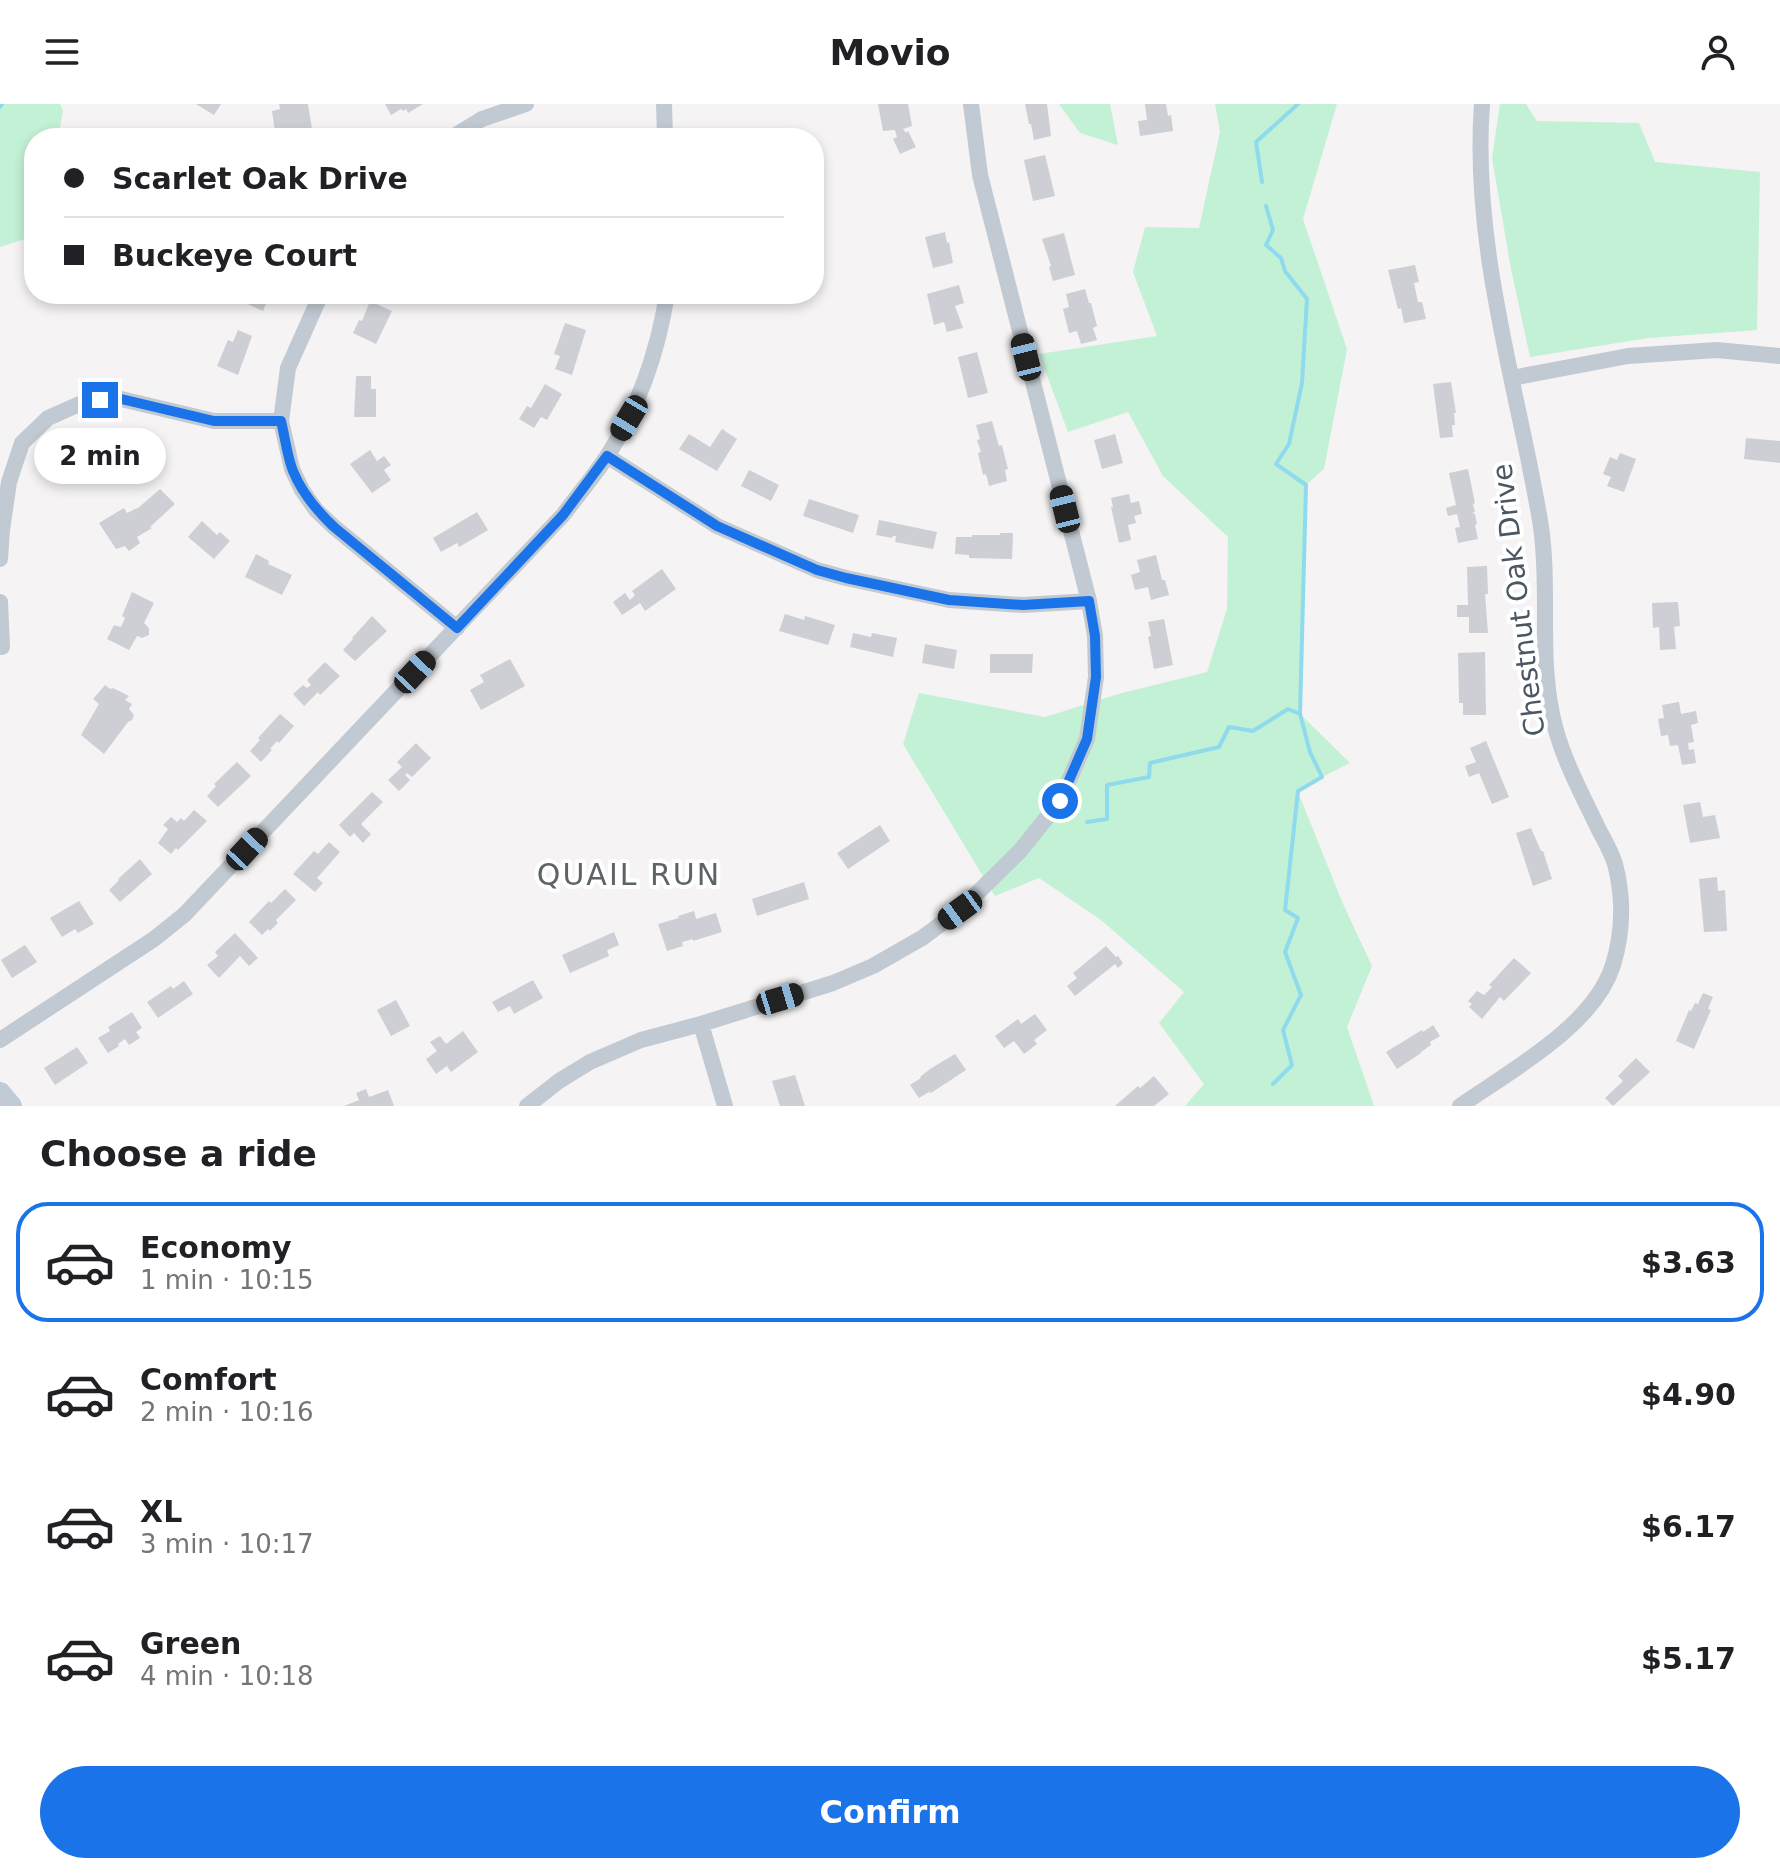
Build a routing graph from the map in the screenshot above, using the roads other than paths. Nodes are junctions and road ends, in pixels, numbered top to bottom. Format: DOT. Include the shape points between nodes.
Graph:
graph roads {
  1 [pos="526,104"];
  2 [pos="664,104"];
  3 [pos="971,104"];
  4 [pos="1482,104"];
  5 [pos="467,128"];
  6 [pos="665,128"];
  7 [pos="317,304"];
  8 [pos="665,304"];
  9 [pos="1780,356"];
  10 [pos="1512,378"];
  11 [pos="281,421"];
  12 [pos="607,456"];
  13 [pos="0,559"];
  14 [pos="1089,601"];
  15 [pos="0,602"];
  16 [pos="457,628"];
  17 [pos="2,647"];
  18 [pos="701,1024"];
  19 [pos="0,1040"];
  20 [pos="0,1093"];
  21 [pos="11,1106"];
  22 [pos="527,1106"];
  23 [pos="725,1106"];
  24 [pos="1460,1106"];
  1 -- 5 [label="street"];
  2 -- 6 [label="street"];
  3 -- 14 [label="street" via="980,175"];
  4 -- 10 [label="street, Chestnut Oak Drive" via="1481,202"];
  7 -- 11 [label="street" via="288,368"];
  8 -- 12 [label="street" via="644,384"];
  9 -- 10 [label="street" via="1717,350 1628,356"];
  10 -- 24 [label="street, Chestnut Oak Drive" via="1542,529 1552,714 1566,762 1614,862 1622,901 1619,941 1600,993 1566,1033"];
  11 -- 13 [label="street" via="214,421 117,398 84,402 48,418 22,443 9,482"];
  11 -- 16 [label="street" via="292,469 316,510"];
  12 -- 14 [label="street" via="717,526 817,570 949,600 1023,605"];
  12 -- 16 [label="street" via="563,515"];
  14 -- 18 [label="street" via="1096,677 1087,739 1060,801 1020,851 960,910 873,966"];
  15 -- 17 [label="street"];
  16 -- 19 [label="street" via="184,915"];
  18 -- 22 [label="street" via="641,1040 590,1062"];
  18 -- 23 [label="street"];
  20 -- 21 [label="street"];
}
